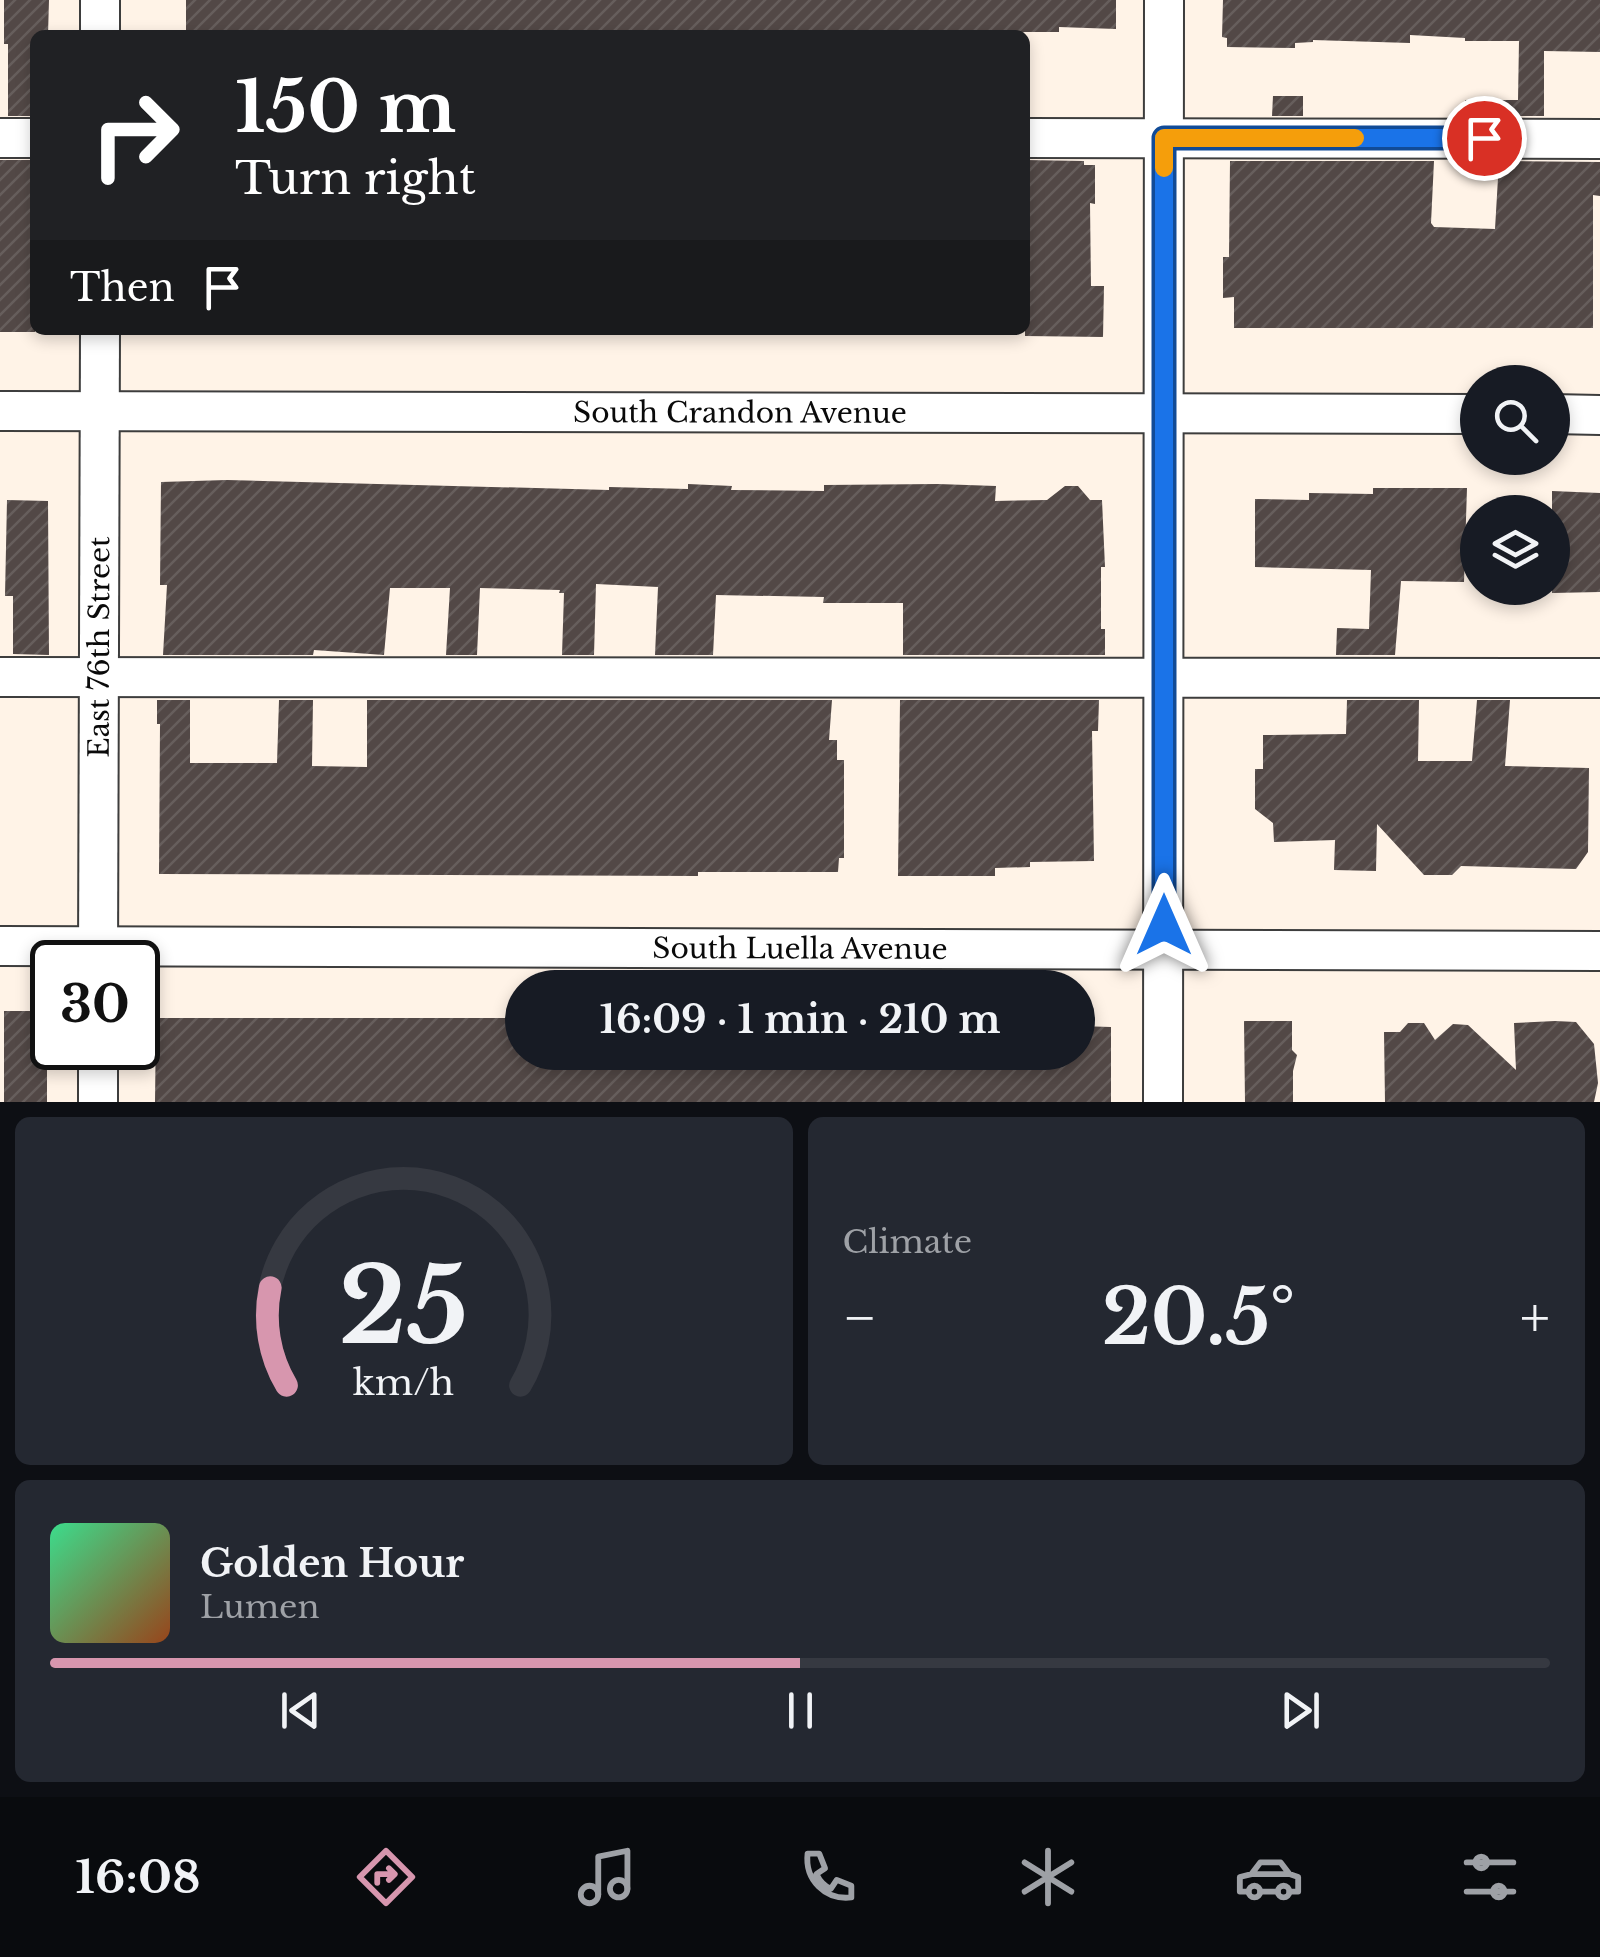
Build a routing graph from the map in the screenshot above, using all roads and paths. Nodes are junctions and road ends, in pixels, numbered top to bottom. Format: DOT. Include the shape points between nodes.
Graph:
graph roads {
  1 [pos="100,0"];
  2 [pos="1164,0"];
  3 [pos="100,30"];
  4 [pos="0,138"];
  5 [pos="30,138"];
  6 [pos="1030,138"];
  7 [pos="1164,138"];
  8 [pos="1600,139"];
  9 [pos="100,335"];
  10 [pos="0,411"];
  11 [pos="99,411"];
  12 [pos="1164,414"];
  13 [pos="1460,414"];
  14 [pos="1570,414"];
  15 [pos="1600,414"];
  16 [pos="0,678"];
  17 [pos="99,678"];
  18 [pos="1163,678"];
  19 [pos="1600,678"];
  20 [pos="98,940"];
  21 [pos="0,946"];
  22 [pos="30,948"];
  23 [pos="1163,950"];
  24 [pos="1600,951"];
  25 [pos="160,954"];
  26 [pos="98,1070"];
  27 [pos="98,1102"];
  28 [pos="1163,1102"];
  1 -- 3 [label="street"];
  2 -- 7 [label="street"];
  4 -- 5 [label="street"];
  6 -- 7 [label="street"];
  7 -- 8 [label="street"];
  7 -- 12 [label="street"];
  9 -- 11 [label="street, East 76th Street"];
  10 -- 11 [label="street, South Crandon Avenue"];
  11 -- 12 [label="street, South Crandon Avenue"];
  11 -- 17 [label="street, East 76th Street"];
  12 -- 13 [label="street, South Crandon Avenue"];
  12 -- 18 [label="street"];
  14 -- 15 [label="street"];
  16 -- 17 [label="street"];
  17 -- 18 [label="street"];
  17 -- 20 [label="street, East 76th Street"];
  18 -- 19 [label="street"];
  18 -- 23 [label="street"];
  21 -- 22 [label="street, South Luella Avenue"];
  23 -- 24 [label="street, South Luella Avenue"];
  23 -- 25 [label="street, South Luella Avenue"];
  23 -- 28 [label="street"];
  26 -- 27 [label="street"];
}
